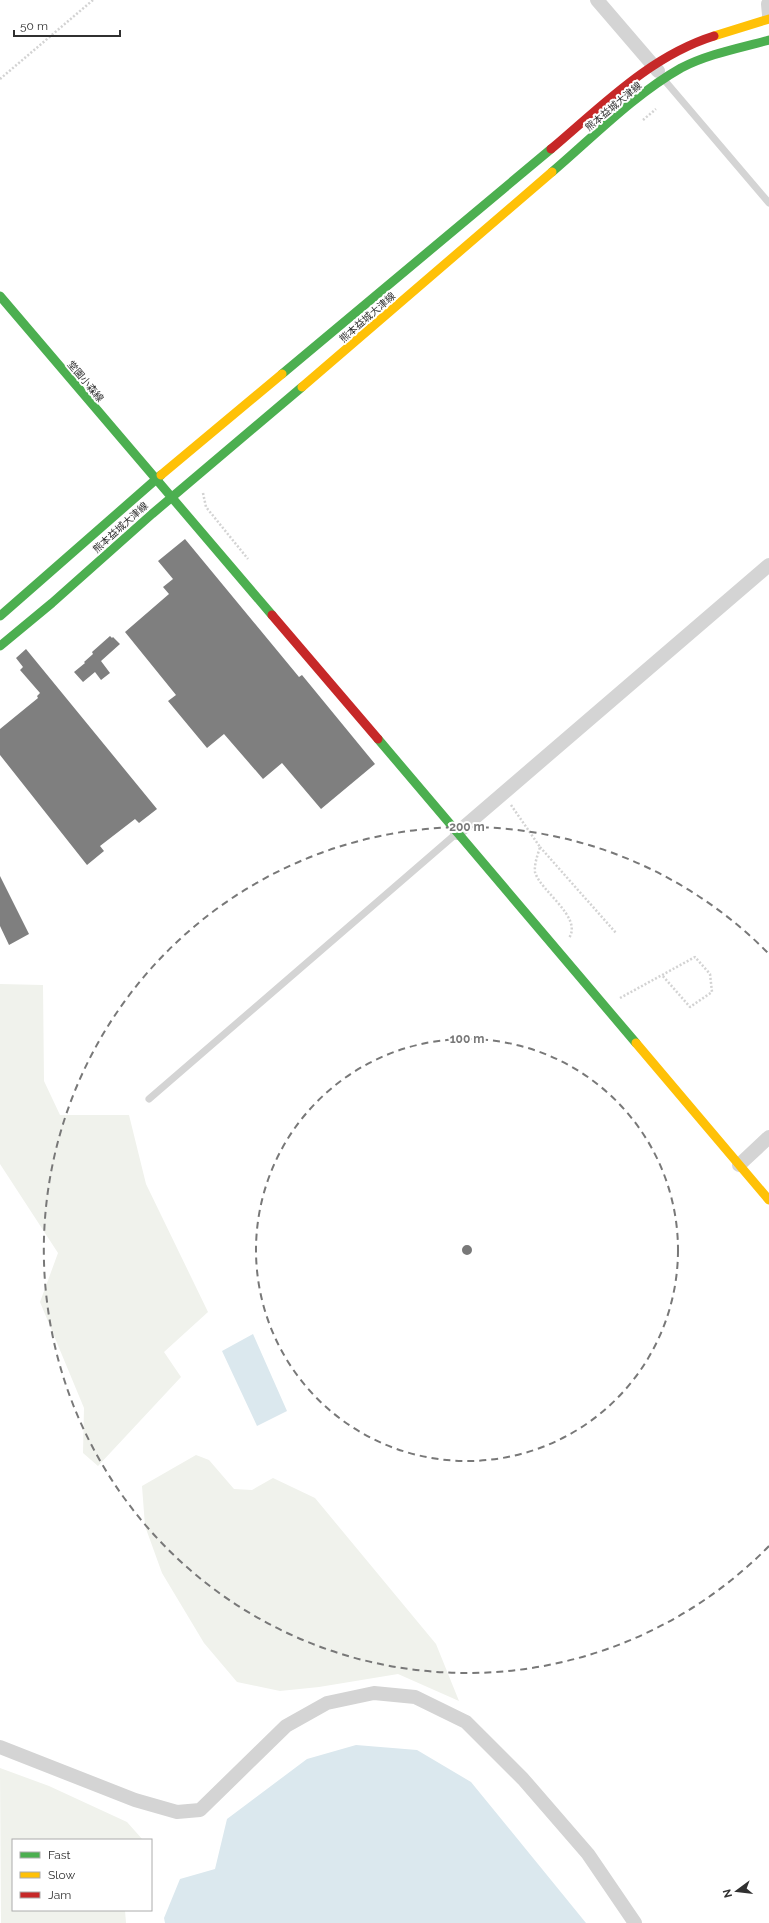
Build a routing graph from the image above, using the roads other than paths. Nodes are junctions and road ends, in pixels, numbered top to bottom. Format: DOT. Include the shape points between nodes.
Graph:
graph roads {
  1 [pos="597,0"];
  2 [pos="769,3"];
  3 [pos="769,15"];
  4 [pos="769,19"];
  5 [pos="769,40"];
  6 [pos="653,65"];
  7 [pos="665,80"];
  8 [pos="769,203"];
  9 [pos="0,296"];
  10 [pos="155,480"];
  11 [pos="171,497"];
  12 [pos="769,565"];
  13 [pos="0,616"];
  14 [pos="0,646"];
  15 [pos="457,833"];
  16 [pos="149,1099"];
  17 [pos="769,1137"];
  18 [pos="739,1165"];
  19 [pos="769,1200"];
  20 [pos="0,1747"];
  21 [pos="635,1923"];
  1 -- 6 [label="street"];
  2 -- 3 [label="street"];
  4 -- 6 [label="main road, 熊本益城大津線" via="699,41"];
  5 -- 7 [label="main road, 熊本益城大津線" via="682,68"];
  6 -- 7 [label="street"];
  6 -- 10 [label="main road, 熊本益城大津線"];
  7 -- 8 [label="lane"];
  7 -- 11 [label="main road, 熊本益城大津線" via="642,95"];
  9 -- 10 [label="main road, 堂園小森線"];
  10 -- 11 [label="main road, 堂園小森線"];
  10 -- 13 [label="main road, 熊本益城大津線"];
  11 -- 14 [label="main road, 熊本益城大津線" via="30,623"];
  11 -- 15 [label="main road, 堂園小森線"];
  12 -- 15 [label="street"];
  15 -- 16 [label="lane"];
  15 -- 18 [label="main road, 堂園小森線"];
  17 -- 18 [label="street"];
  18 -- 19 [label="main road, 堂園小森線"];
  20 -- 21 [label="street" via="135,1800 177,1812 200,1810 286,1726 327,1703 374,1694 415,1697 466,1722 523,1780 588,1854"];
}
